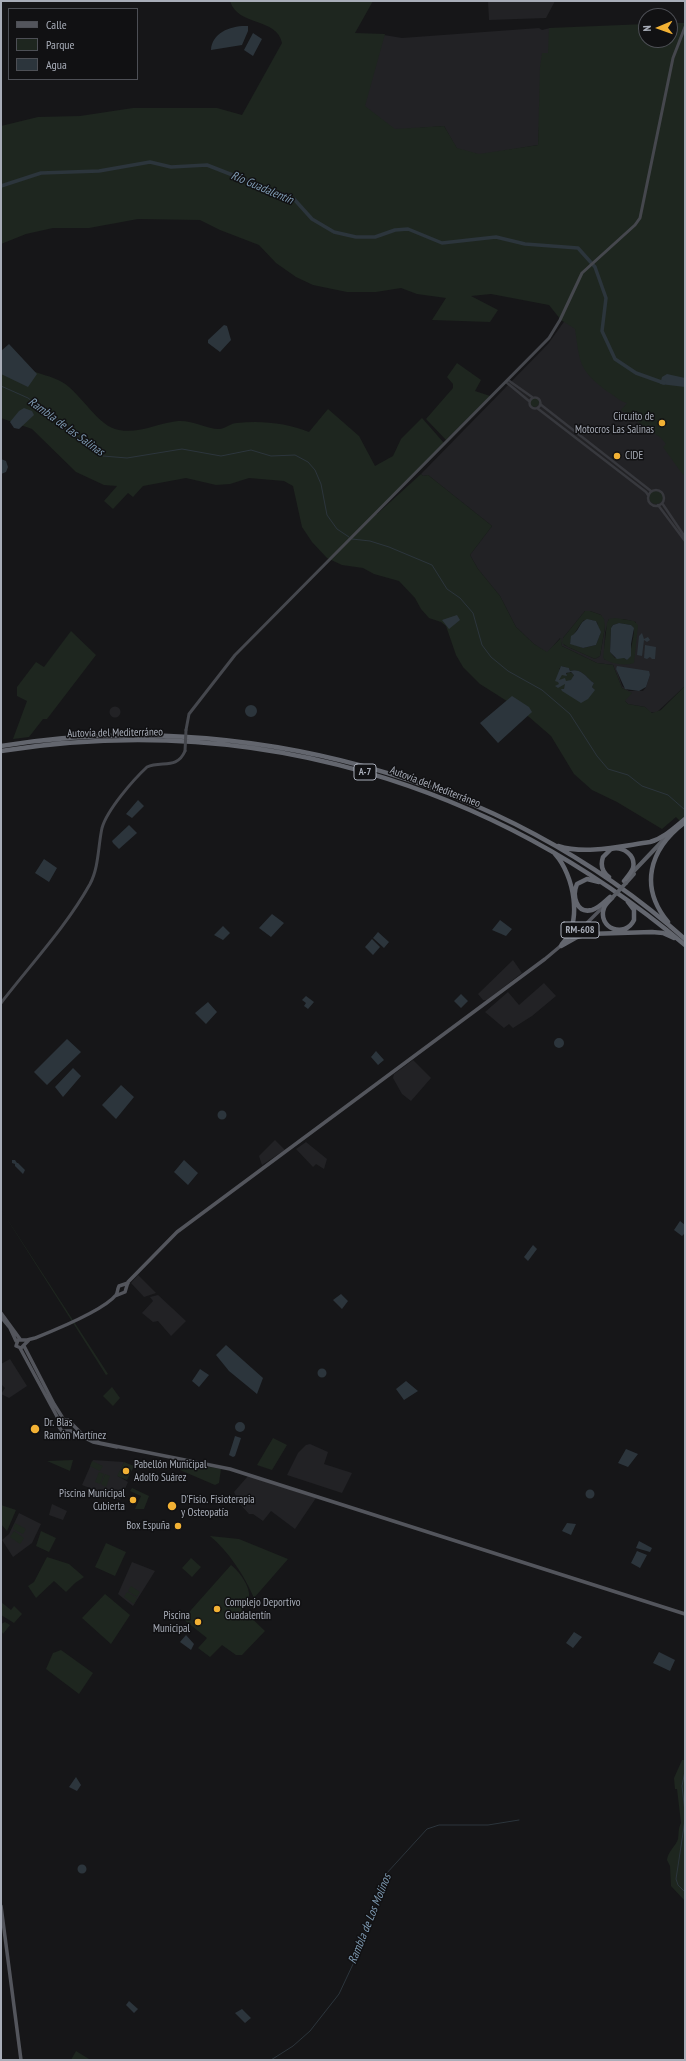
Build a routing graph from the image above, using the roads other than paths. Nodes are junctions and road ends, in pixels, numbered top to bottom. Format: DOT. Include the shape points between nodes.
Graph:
graph roads {
  1 [pos="685,27"];
  2 [pos="507,381"];
  3 [pos="532,398"];
  4 [pos="529,402"];
  5 [pos="540,404"];
  6 [pos="537,408"];
  7 [pos="652,491"];
  8 [pos="648,495"];
  9 [pos="662,502"];
  10 [pos="658,505"];
  11 [pos="685,537"];
  12 [pos="685,541"];
  13 [pos="1,746"];
  14 [pos="1,751"];
  15 [pos="685,818"];
  16 [pos="497,822"];
  17 [pos="685,822"];
  18 [pos="679,824"];
  19 [pos="665,842"];
  20 [pos="549,843"];
  21 [pos="555,854"];
  22 [pos="625,882"];
  23 [pos="604,885"];
  24 [pos="611,898"];
  25 [pos="628,902"];
  26 [pos="669,923"];
  27 [pos="674,938"];
  28 [pos="685,938"];
  29 [pos="560,946"];
  30 [pos="685,946"];
  31 [pos="1,1002"];
  32 [pos="124,1287"];
  33 [pos="119,1292"];
  34 [pos="1,1313"];
  35 [pos="1,1317"];
  36 [pos="16,1341"];
  37 [pos="23,1342"];
  38 [pos="20,1348"];
  39 [pos="64,1420"];
  40 [pos="60,1422"];
  41 [pos="71,1424"];
  42 [pos="68,1431"];
  43 [pos="118,1447"];
  44 [pos="685,1614"];
  45 [pos="1,1906"];
  46 [pos="21,2060"];
  1 -- 2 [label="main road" via="673,58 640,218 632,229 584,271 550,336"];
  2 -- 3 [label="street"];
  2 -- 4 [label="street"];
  2 -- 31 [label="main road, bridge" via="235,656 190,712 185,751 180,759 173,763 147,767 110,811 102,826 96,865 90,884 56,933"];
  3 -- 4 [label="street"];
  3 -- 5 [label="street" via="537,398"];
  4 -- 6 [label="street" via="531,407"];
  5 -- 6 [label="street"];
  5 -- 7 [label="street"];
  6 -- 8 [label="street"];
  7 -- 8 [label="street"];
  7 -- 9 [label="street" via="658,490 662,493"];
  8 -- 10 [label="street" via="650,504"];
  9 -- 10 [label="street"];
  9 -- 11 [label="street"];
  10 -- 12 [label="street"];
  13 -- 20 [label="highway, Autovía del Mediterráneo / A-7" via="85,737 141,735 212,738 281,748 348,762 427,787 489,812"];
  14 -- 16 [label="highway, Autovía del Mediterráneo / A-7" via="72,742 142,740 257,748 316,759 380,776 437,796"];
  15 -- 18 [label="highway"];
  16 -- 21 [label="highway"];
  16 -- 30 [label="highway, Autovía del Mediterráneo / A-7" via="585,870 628,900"];
  17 -- 19 [label="highway"];
  18 -- 20 [label="highway" via="650,842 575,850"];
  18 -- 22 [label="highway"];
  19 -- 22 [label="highway"];
  19 -- 26 [label="highway" via="653,864 651,887 656,906"];
  20 -- 28 [label="highway, Autovía del Mediterráneo / A-7" via="624,891"];
  21 -- 23 [label="highway"];
  21 -- 29 [label="highway" via="567,872 574,911 570,933"];
  22 -- 24 [label="highway, bridge"];
  22 -- 26 [label="highway" via="633,867 631,856 622,849 611,849 601,862 603,871"];
  23 -- 24 [label="highway" via="590,879 581,880 574,891 575,901 580,907 589,910"];
  23 -- 25 [label="highway"];
  24 -- 25 [label="highway" via="604,909 604,918 608,926 615,930 626,929 634,920 634,910"];
  24 -- 29 [label="main road"];
  25 -- 27 [label="highway"];
  26 -- 28 [label="highway"];
  27 -- 29 [label="highway" via="652,932 588,934"];
  27 -- 30 [label="highway"];
  29 -- 32 [label="main road" via="180,1230"];
  32 -- 33 [label="main road" via="125,1292"];
  32 -- 33 [label="main road" via="118,1286"];
  33 -- 37 [label="main road" via="109,1301 78,1319"];
  34 -- 37 [label="main road"];
  35 -- 36 [label="main road"];
  36 -- 37 [label="main road"];
  36 -- 38 [label="main road" via="16,1346"];
  37 -- 38 [label="main road"];
  37 -- 39 [label="main road" via="24,1349"];
  38 -- 40 [label="main road"];
  39 -- 40 [label="main road"];
  39 -- 41 [label="main road"];
  40 -- 42 [label="main road" via="60,1430"];
  41 -- 42 [label="main road"];
  41 -- 43 [label="main road" via="92,1440"];
  42 -- 43 [label="main road" via="93,1442"];
  43 -- 44 [label="main road" via="222,1467"];
  45 -- 46 [label="main road"];
}
